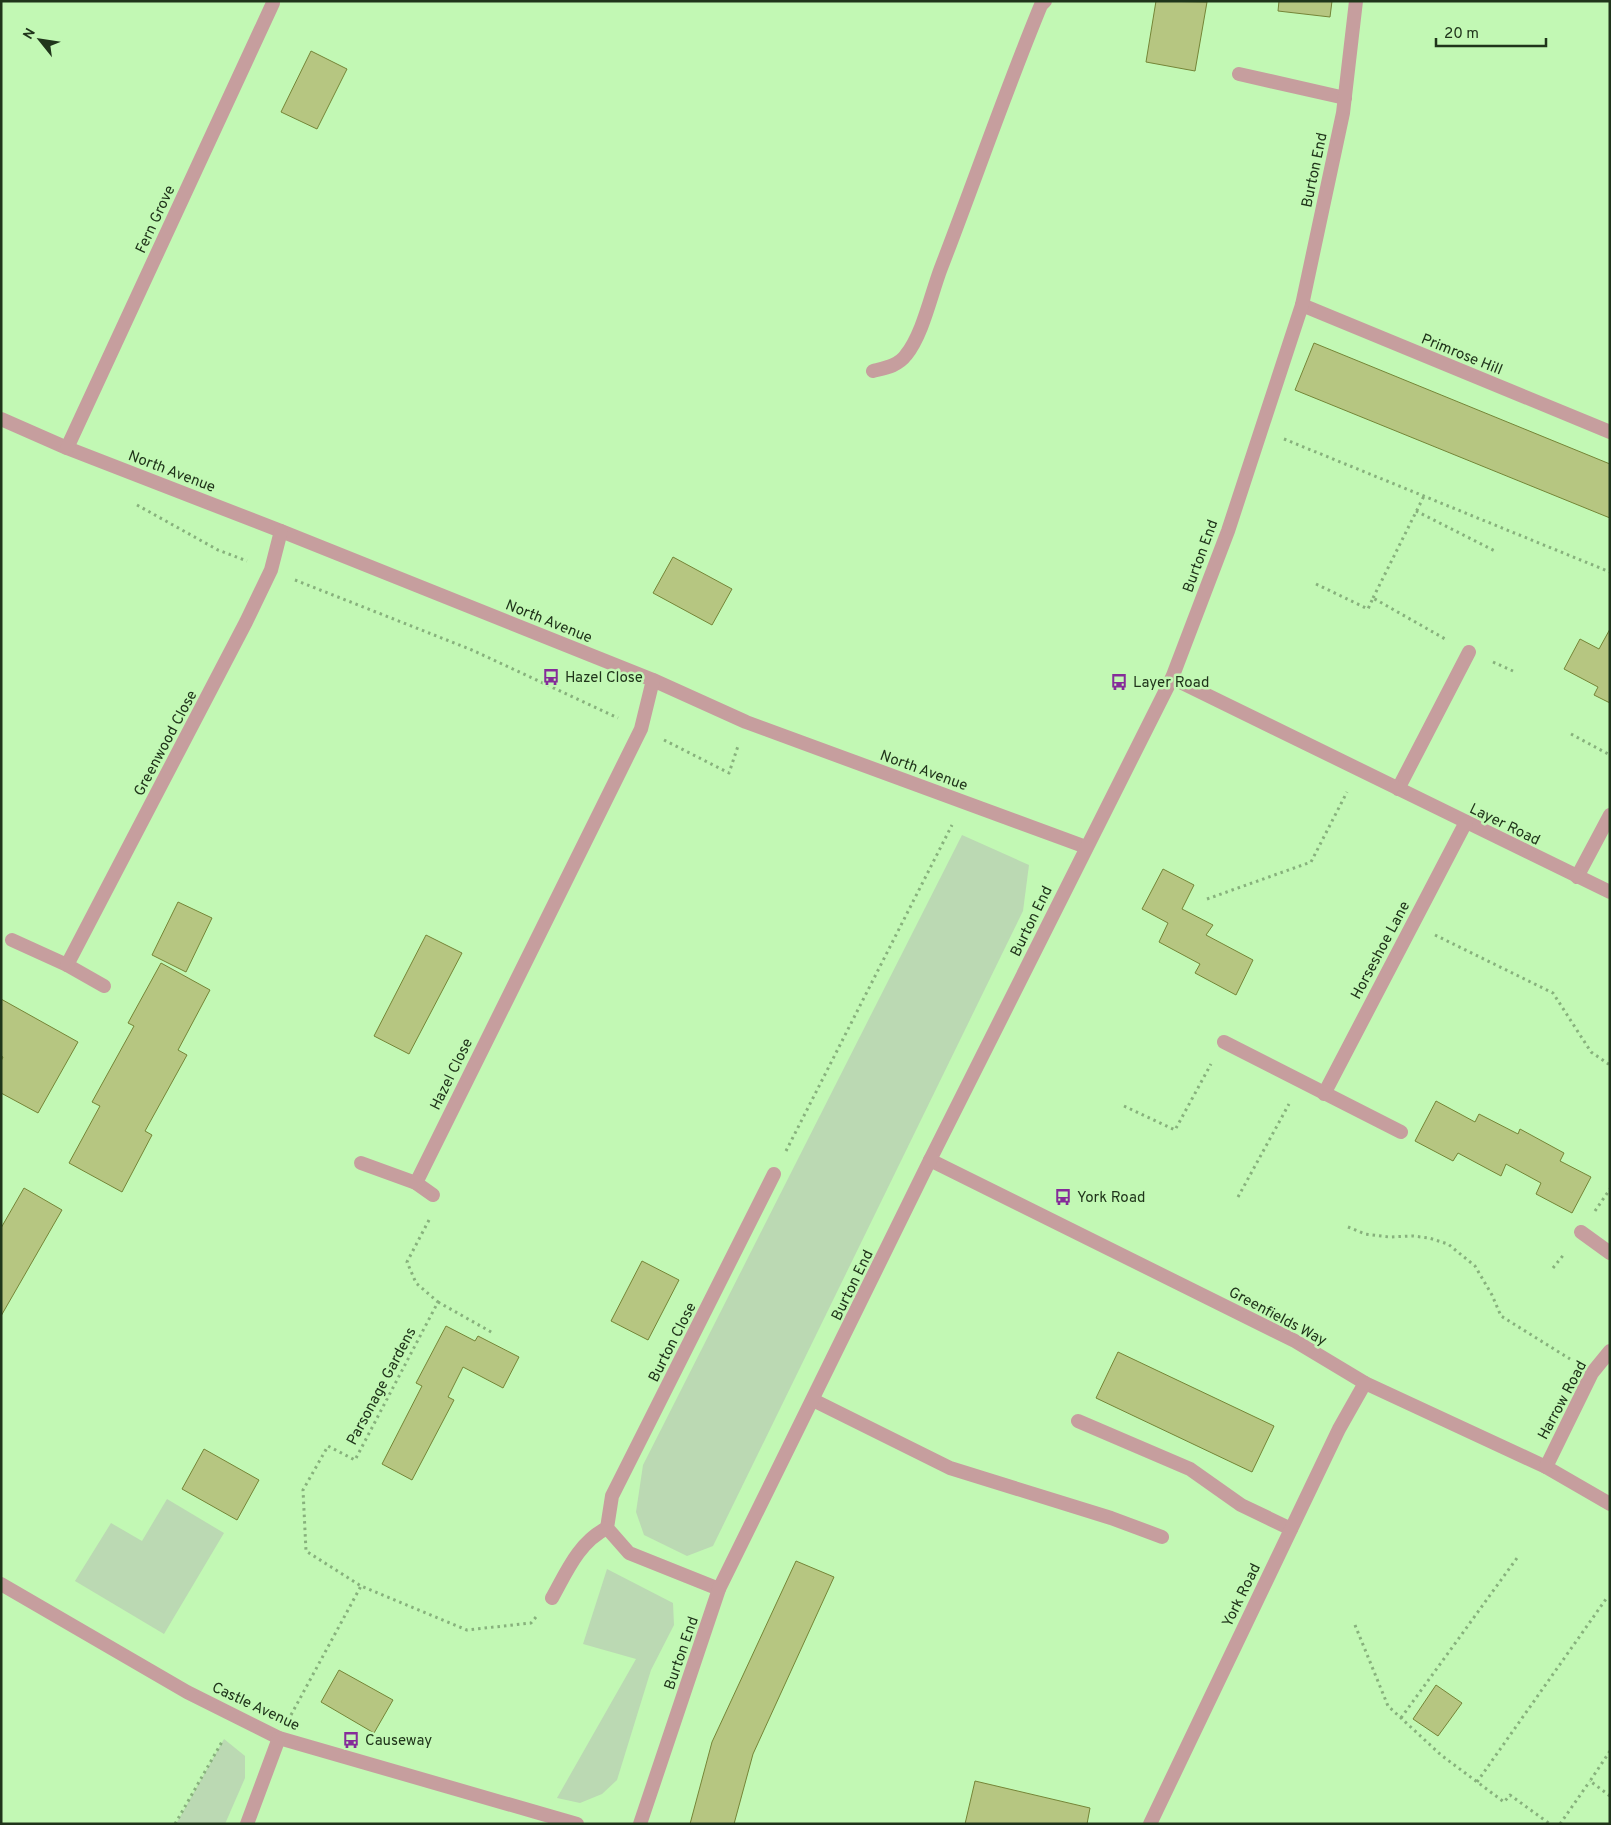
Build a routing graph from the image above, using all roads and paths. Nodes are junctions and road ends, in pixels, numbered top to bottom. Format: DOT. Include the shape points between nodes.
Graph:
graph roads {
  1 [pos="1045,1"];
  2 [pos="1356,1"];
  3 [pos="273,3"];
  4 [pos="1239,74"];
  5 [pos="1345,98"];
  6 [pos="1302,305"];
  7 [pos="873,371"];
  8 [pos="1,419"];
  9 [pos="1261,429"];
  10 [pos="1610,432"];
  11 [pos="67,448"];
  12 [pos="1424,496"];
  13 [pos="135,503"];
  14 [pos="1416,511"];
  15 [pos="281,531"];
  16 [pos="1495,551"];
  17 [pos="271,570"];
  18 [pos="1610,572"];
  19 [pos="1316,584"];
  20 [pos="1373,598"];
  21 [pos="1469,652"];
  22 [pos="1514,671"];
  23 [pos="1172,678"];
  24 [pos="653,680"];
  25 [pos="746,722"];
  26 [pos="641,729"];
  27 [pos="1570,734"];
  28 [pos="1610,755"];
  29 [pos="1358,770"];
  30 [pos="1398,789"];
  31 [pos="963,802"];
  32 [pos="1610,815"];
  33 [pos="1466,822"];
  34 [pos="1086,847"];
  35 [pos="1578,877"];
  36 [pos="1610,892"];
  37 [pos="1207,898"];
  38 [pos="1412,924"];
  39 [pos="12,940"];
  40 [pos="67,965"];
  41 [pos="104,986"];
  42 [pos="1224,1042"];
  43 [pos="1610,1065"];
  44 [pos="1301,1082"];
  45 [pos="1324,1094"];
  46 [pos="1124,1106"];
  47 [pos="1401,1132"];
  48 [pos="930,1160"];
  49 [pos="362,1163"];
  50 [pos="774,1174"];
  51 [pos="416,1183"];
  52 [pos="433,1195"];
  53 [pos="1238,1197"];
  54 [pos="1348,1228"];
  55 [pos="1581,1232"];
  56 [pos="1610,1253"];
  57 [pos="438,1302"];
  58 [pos="493,1333"];
  59 [pos="1610,1351"];
  60 [pos="1592,1373"];
  61 [pos="1365,1383"];
  62 [pos="813,1400"];
  63 [pos="1078,1421"];
  64 [pos="1546,1467"];
  65 [pos="1610,1504"];
  66 [pos="607,1528"];
  67 [pos="1291,1528"];
  68 [pos="1162,1537"];
  69 [pos="1517,1558"];
  70 [pos="1,1584"];
  71 [pos="361,1586"];
  72 [pos="720,1589"];
  73 [pos="552,1598"];
  74 [pos="1606,1598"];
  75 [pos="1355,1625"];
  76 [pos="237,1717"];
  77 [pos="1401,1718"];
  78 [pos="279,1738"];
  79 [pos="1610,1751"];
  80 [pos="1590,1781"];
  81 [pos="1477,1782"];
  82 [pos="1610,1796"];
  83 [pos="174,1824"];
  84 [pos="247,1824"];
  85 [pos="577,1824"];
  86 [pos="640,1824"];
  87 [pos="1150,1824"];
  88 [pos="1550,1824"];
  89 [pos="1560,1824"];
  1 -- 7 [label="street" via="1007,89 916,339 906,357 895,365"];
  2 -- 5 [label="street, Burton End"];
  3 -- 11 [label="street, Fern Grove"];
  4 -- 5 [label="street"];
  5 -- 6 [label="street, Burton End"];
  6 -- 9 [label="street, Burton End"];
  6 -- 10 [label="street, Primrose Hill"];
  8 -- 11 [label="street, North Avenue"];
  9 -- 12 [label="path"];
  9 -- 23 [label="street, Burton End" via="1228,531"];
  11 -- 15 [label="street, North Avenue"];
  12 -- 14 [label="path"];
  12 -- 18 [label="path"];
  13 -- 17 [label="path" via="218,550"];
  14 -- 16 [label="path"];
  14 -- 20 [label="path"];
  15 -- 17 [label="street, Greenwood Close"];
  15 -- 24 [label="street, North Avenue"];
  17 -- 26 [label="path" via="472,650"];
  17 -- 40 [label="street, Greenwood Close"];
  19 -- 20 [label="path" via="1368,609"];
  20 -- 21 [label="path"];
  21 -- 22 [label="path"];
  21 -- 30 [label="street"];
  23 -- 29 [label="street, Layer Road"];
  23 -- 34 [label="street, Burton End"];
  24 -- 25 [label="street, North Avenue"];
  24 -- 26 [label="street, Hazel Close"];
  25 -- 26 [label="path" via="729,773"];
  25 -- 31 [label="street, North Avenue"];
  26 -- 51 [label="street, Hazel Close"];
  27 -- 28 [label="path"];
  29 -- 30 [label="street, Layer Road"];
  29 -- 37 [label="path" via="1311,862"];
  30 -- 33 [label="street, Layer Road"];
  31 -- 34 [label="street, North Avenue"];
  31 -- 50 [label="path"];
  32 -- 35 [label="street"];
  33 -- 35 [label="street, Layer Road"];
  33 -- 38 [label="street, Horseshoe Lane"];
  34 -- 48 [label="street, Burton End"];
  35 -- 36 [label="street, Layer Road"];
  38 -- 43 [label="path" via="1553,993 1591,1052"];
  38 -- 45 [label="street, Horseshoe Lane"];
  39 -- 40 [label="street"];
  40 -- 41 [label="street"];
  42 -- 44 [label="street"];
  42 -- 46 [label="path" via="1175,1130"];
  44 -- 45 [label="street"];
  44 -- 53 [label="path"];
  45 -- 47 [label="street"];
  48 -- 61 [label="street, Greenfields Way" via="1295,1341"];
  48 -- 62 [label="street, Burton End"];
  49 -- 51 [label="street"];
  50 -- 66 [label="street, Burton Close" via="612,1496"];
  51 -- 52 [label="street"];
  52 -- 57 [label="path" via="433,1211 407,1262 416,1283"];
  54 -- 60 [label="path" via="1365,1234 1413,1236 1448,1244 1475,1266 1501,1316"];
  55 -- 56 [label="street"];
  57 -- 58 [label="path"];
  57 -- 71 [label="path, Parsonage Gardens" via="355,1460 328,1446 303,1490 306,1551"];
  59 -- 60 [label="street, Harrow Road"];
  60 -- 64 [label="street, Harrow Road"];
  61 -- 64 [label="street, Greenfields Way"];
  61 -- 67 [label="street, York Road"];
  62 -- 68 [label="street" via="950,1468"];
  62 -- 72 [label="street, Burton End"];
  63 -- 67 [label="street" via="1190,1469 1241,1505"];
  64 -- 65 [label="street, Greenfields Way"];
  66 -- 72 [label="street" via="629,1553"];
  66 -- 73 [label="street" via="595,1534 578,1552"];
  67 -- 87 [label="street, York Road"];
  69 -- 77 [label="path"];
  70 -- 76 [label="street, Castle Avenue" via="187,1692"];
  71 -- 73 [label="path, Parsonage Gardens" via="467,1630 532,1623"];
  71 -- 78 [label="path"];
  72 -- 86 [label="street, Burton End"];
  74 -- 81 [label="path"];
  75 -- 77 [label="path" via="1388,1706"];
  76 -- 78 [label="street, Castle Avenue"];
  76 -- 83 [label="path"];
  77 -- 81 [label="path" via="1441,1755"];
  78 -- 84 [label="street"];
  78 -- 85 [label="street, Castle Avenue"];
  79 -- 80 [label="path"];
  80 -- 82 [label="path"];
  80 -- 89 [label="path"];
  81 -- 88 [label="path" via="1504,1802 1510,1795"];
}
